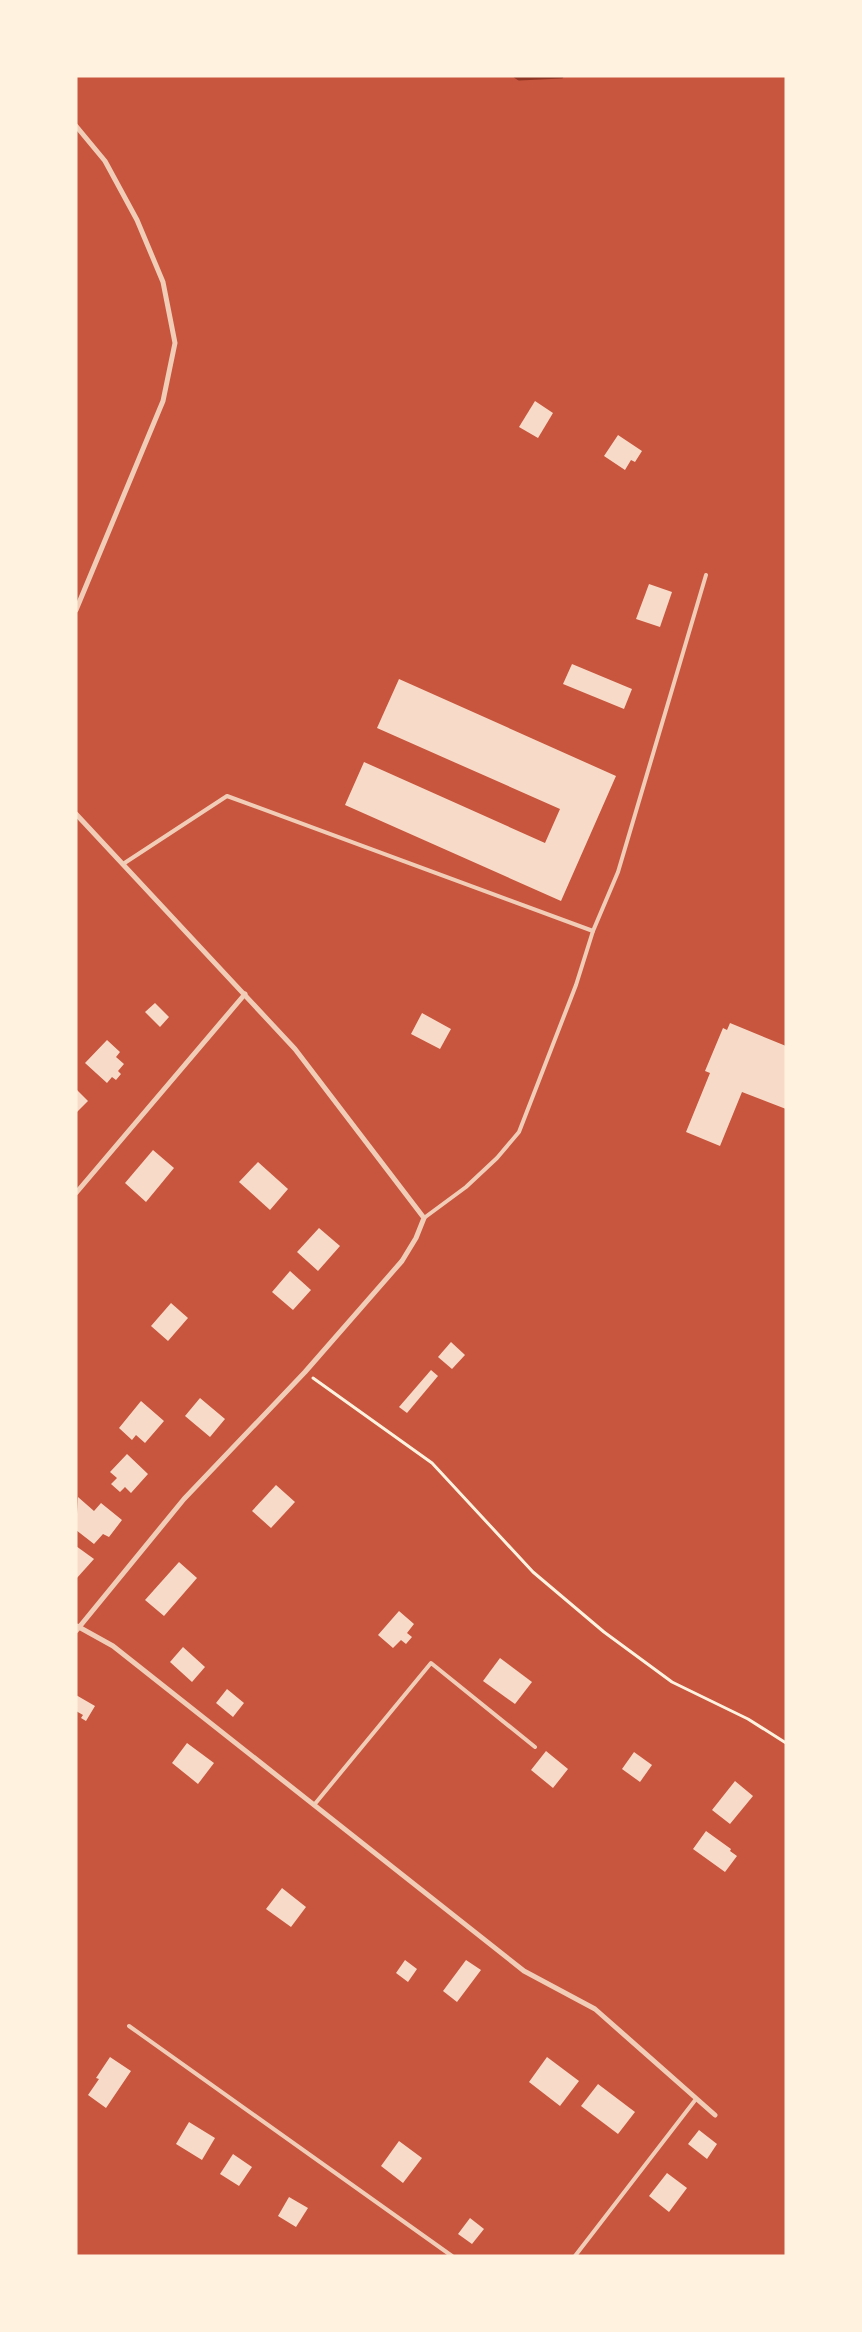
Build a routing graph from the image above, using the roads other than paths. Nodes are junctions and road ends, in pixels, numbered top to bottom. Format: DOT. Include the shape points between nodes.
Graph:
graph roads {
  1 [pos="76,126"];
  2 [pos="706,575"];
  3 [pos="76,610"];
  4 [pos="76,814"];
  5 [pos="123,864"];
  6 [pos="593,931"];
  7 [pos="245,994"];
  8 [pos="76,1193"];
  9 [pos="424,1218"];
  10 [pos="77,1628"];
  11 [pos="535,1747"];
  12 [pos="314,1805"];
  13 [pos="128,2026"];
  14 [pos="696,2099"];
  15 [pos="715,2115"];
  16 [pos="452,2256"];
  17 [pos="575,2256"];
  1 -- 3 [label="street" via="105,161 137,220 164,282 176,343 163,401"];
  2 -- 6 [label="lane" via="663,726 642,784 634,822 618,872"];
  4 -- 5 [label="street"];
  5 -- 6 [label="lane" via="227,796"];
  5 -- 7 [label="street"];
  6 -- 9 [label="lane" via="576,985 518,1132 497,1158 466,1187"];
  7 -- 8 [label="street"];
  7 -- 9 [label="street" via="295,1049"];
  9 -- 10 [label="street" via="402,1261 305,1372 184,1499"];
  10 -- 12 [label="street" via="113,1646"];
  11 -- 12 [label="lane" via="430,1663"];
  12 -- 14 [label="street" via="524,1971 595,2009"];
  13 -- 16 [label="lane"];
  14 -- 15 [label="street"];
  14 -- 17 [label="lane"];
}
